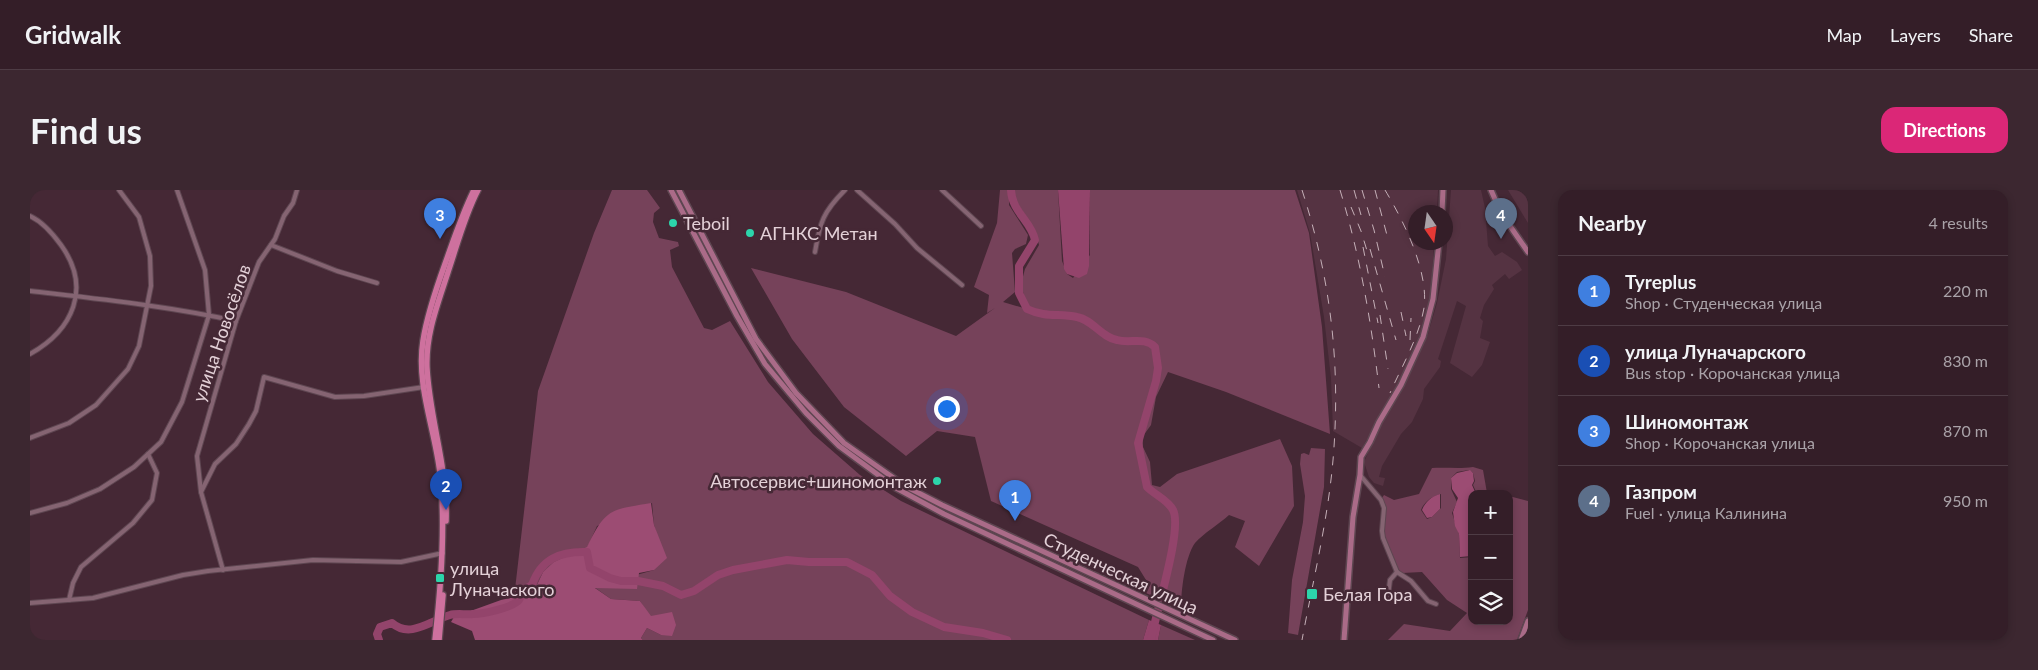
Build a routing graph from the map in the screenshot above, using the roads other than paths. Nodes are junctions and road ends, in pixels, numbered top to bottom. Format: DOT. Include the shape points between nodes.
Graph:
graph roads {
  1 [pos="119,190"];
  2 [pos="177,190"];
  3 [pos="297,190"];
  4 [pos="474,190"];
  5 [pos="478,190"];
  6 [pos="671,190"];
  7 [pos="679,190"];
  8 [pos="845,190"];
  9 [pos="857,190"];
  10 [pos="942,190"];
  11 [pos="1443,190"];
  12 [pos="1491,190"];
  13 [pos="1442,205"];
  14 [pos="30,216"];
  15 [pos="980,226"];
  16 [pos="271,245"];
  17 [pos="1438,250"];
  18 [pos="815,252"];
  19 [pos="1528,252"];
  20 [pos="377,282"];
  21 [pos="962,285"];
  22 [pos="30,291"];
  23 [pos="76,296"];
  24 [pos="147,306"];
  25 [pos="209,315"];
  26 [pos="236,321"];
  27 [pos="30,354"];
  28 [pos="426,387"];
  29 [pos="30,438"];
  30 [pos="148,454"];
  31 [pos="1360,475"];
  32 [pos="201,492"];
  33 [pos="30,513"];
  34 [pos="443,553"];
  35 [pos="223,570"];
  36 [pos="1397,572"];
  37 [pos="1388,596"];
  38 [pos="69,600"];
  39 [pos="30,603"];
  40 [pos="1436,604"];
  41 [pos="1528,621"];
  42 [pos="439,626"];
  43 [pos="1528,636"];
  44 [pos="435,640"];
  45 [pos="439,640"];
  46 [pos="1213,640"];
  47 [pos="1235,640"];
  48 [pos="1344,640"];
  49 [pos="1521,640"];
  50 [pos="1527,640"];
  1 -- 24 [label="street" via="139,217 150,256 151,286"];
  2 -- 25 [label="street" via="205,270"];
  3 -- 16 [label="street, улица Новосёлов"];
  4 -- 28 [label="main road" via="433,300 422,342"];
  5 -- 28 [label="main road" via="437,303 428,343"];
  6 -- 46 [label="main road, Студенческая улица" via="736,316 766,364 806,413 840,446 919,501"];
  7 -- 47 [label="main road, Студенческая улица" via="756,339 796,393 844,443 905,486 942,505"];
  8 -- 18 [label="street" via="824,213"];
  9 -- 21 [label="street" via="917,248"];
  10 -- 15 [label="street"];
  11 -- 13 [label="main road"];
  12 -- 19 [label="main road" via="1506,221"];
  14 -- 23 [label="street" via="54,236 67,253 75,276"];
  16 -- 20 [label="street" via="337,271"];
  16 -- 26 [label="street, улица Новосёлов" via="259,262"];
  17 -- 31 [label="main road" via="1433,299 1423,337 1361,457"];
  22 -- 23 [label="street"];
  23 -- 24 [label="street"];
  23 -- 27 [label="street" via="62,330"];
  24 -- 25 [label="street"];
  24 -- 29 [label="street" via="139,346 128,369 114,386 96,405 68,423"];
  25 -- 26 [label="street"];
  25 -- 30 [label="street" via="182,402 161,442"];
  26 -- 32 [label="street, улица Новосёлов" via="197,456"];
  28 -- 32 [label="street" via="335,397 264,377 256,411 249,424 236,444 215,464"];
  28 -- 34 [label="main road" via="444,472"];
  30 -- 33 [label="street" via="100,489"];
  30 -- 38 [label="street" via="157,473 152,500 134,523 81,567"];
  31 -- 36 [label="street" via="1382,500 1383,538"];
  31 -- 48 [label="main road" via="1353,517"];
  32 -- 35 [label="street, улица Новосёлов"];
  34 -- 35 [label="street" via="401,562 313,560"];
  34 -- 42 [label="main road"];
  35 -- 38 [label="street" via="183,575 93,598"];
  36 -- 37 [label="street" via="1390,580"];
  36 -- 40 [label="street" via="1412,581 1428,601"];
  38 -- 39 [label="street"];
  41 -- 49 [label="main road"];
  42 -- 44 [label="main road"];
  42 -- 45 [label="main road"];
  43 -- 50 [label="main road"];
}
